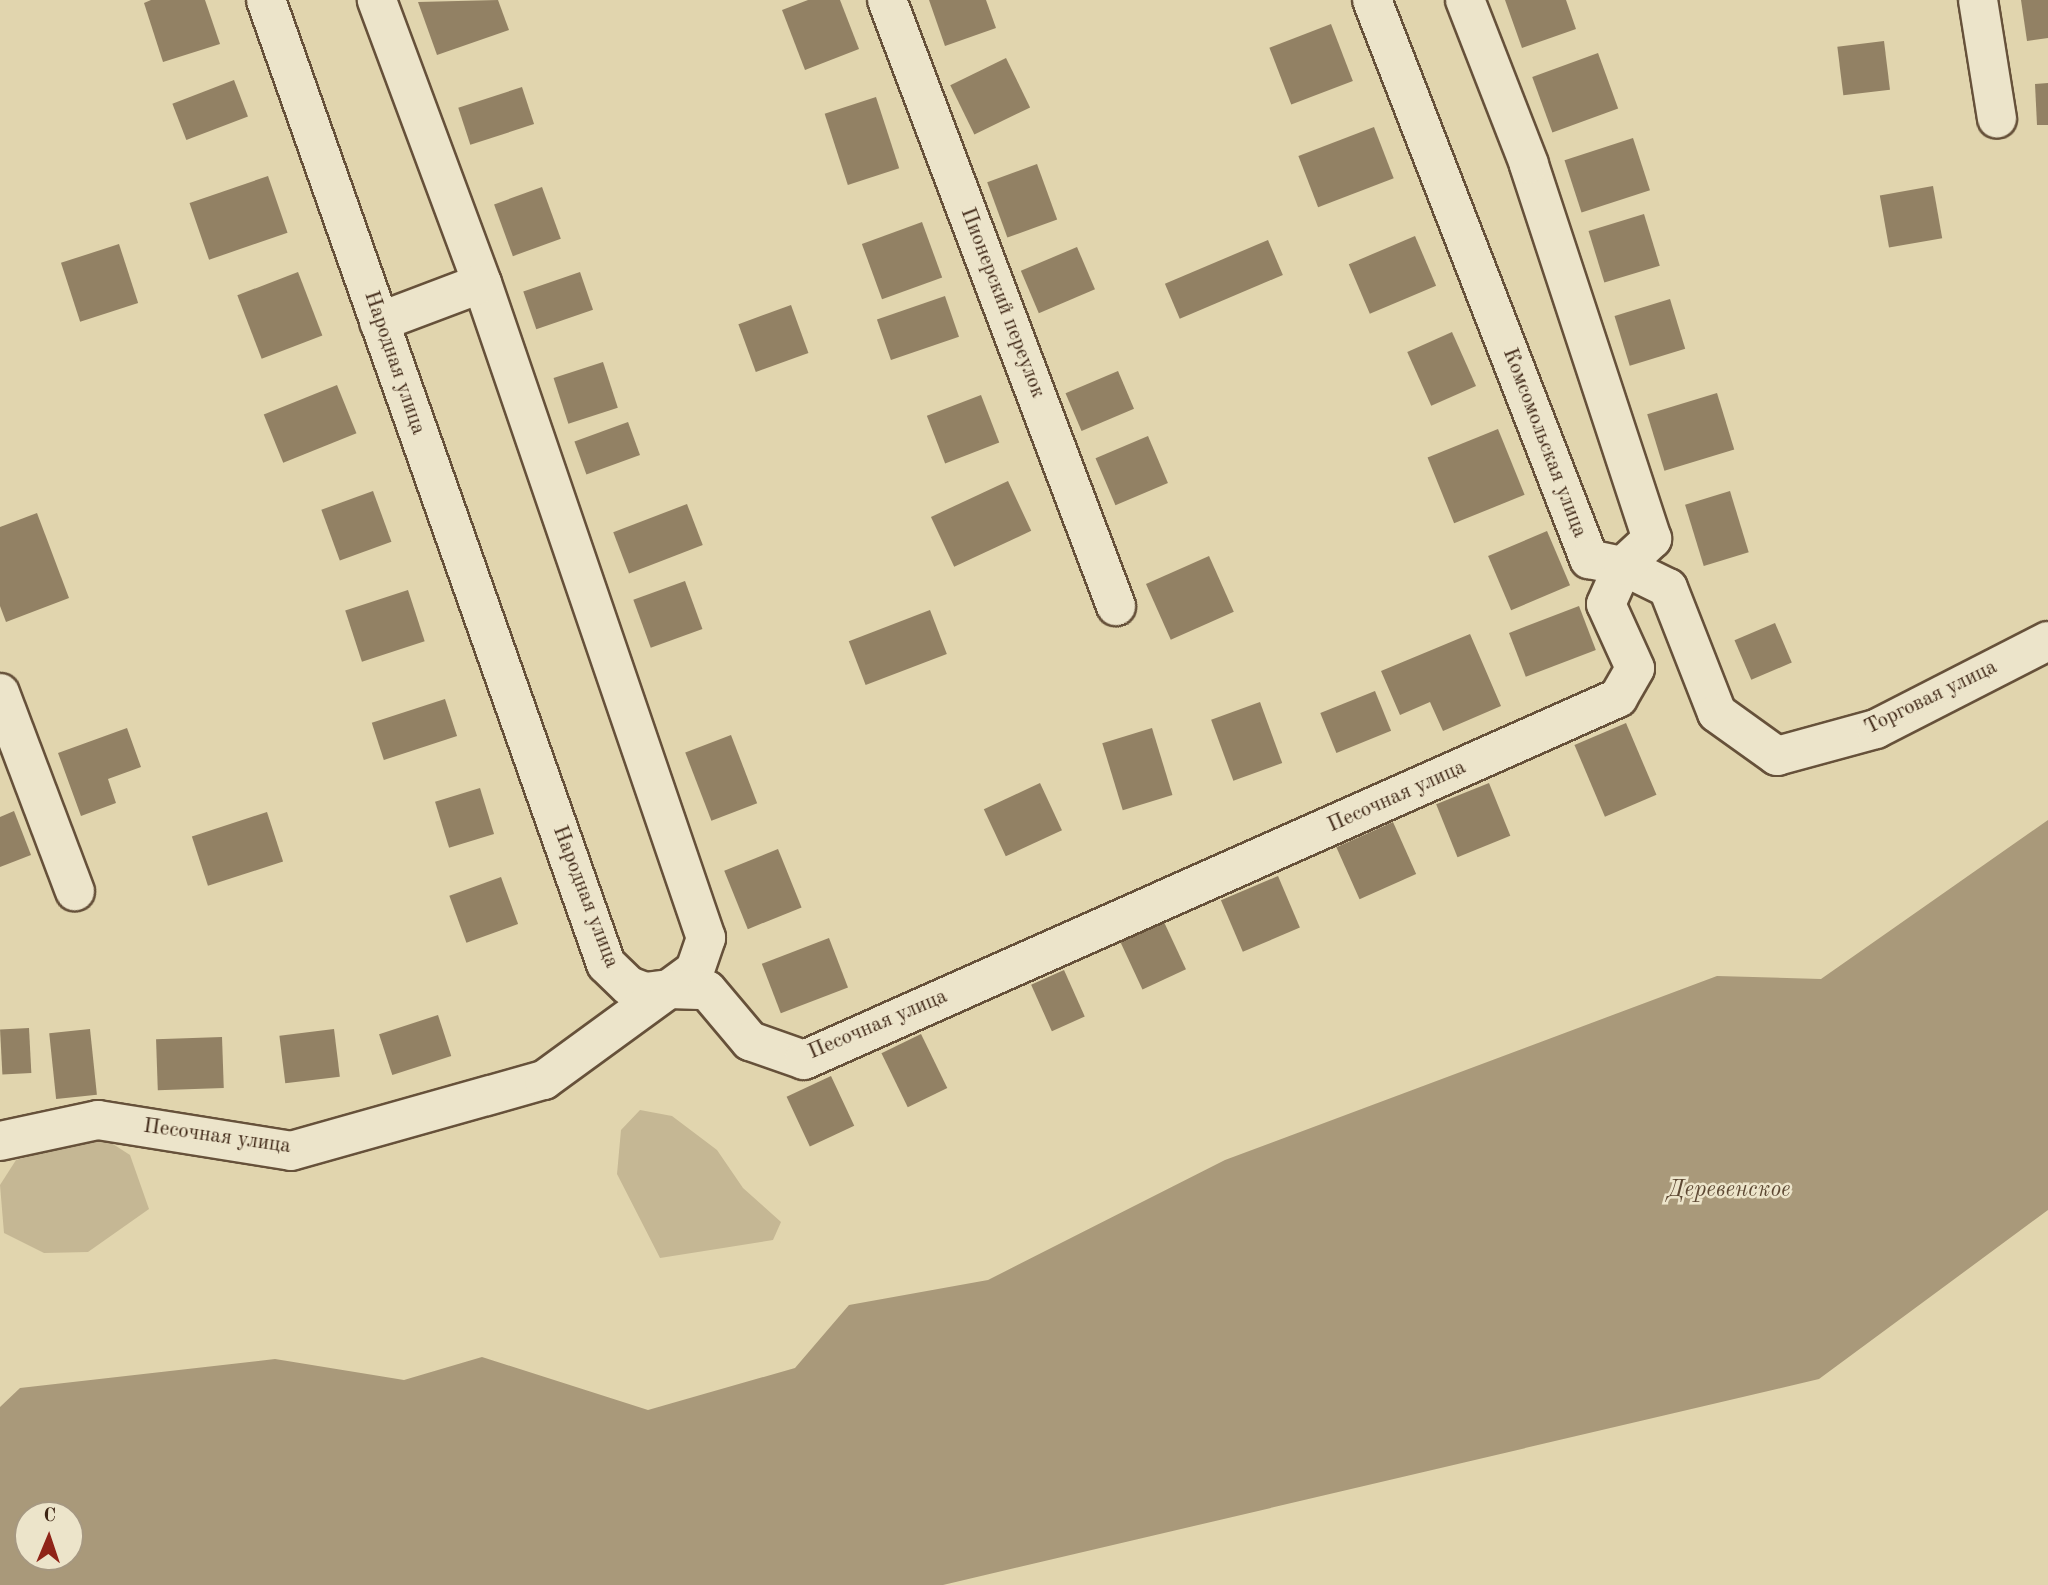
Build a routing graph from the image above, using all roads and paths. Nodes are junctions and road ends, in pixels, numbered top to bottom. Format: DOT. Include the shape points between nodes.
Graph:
graph roads {
  1 [pos="266,0"];
  2 [pos="377,0"];
  3 [pos="887,0"];
  4 [pos="1372,0"];
  5 [pos="1465,0"];
  6 [pos="1978,0"];
  7 [pos="1997,118"];
  8 [pos="482,283"];
  9 [pos="379,321"];
  10 [pos="1623,566"];
  11 [pos="1116,606"];
  12 [pos="2048,641"];
  13 [pos="0,693"];
  14 [pos="75,891"];
  15 [pos="669,989"];
  16 [pos="0,1141"];
  1 -- 9 [label="street, Народная улица"];
  2 -- 8 [label="street"];
  3 -- 11 [label="street, Пионерский переулок"];
  4 -- 10 [label="street, Комсомольская улица" via="1590,559"];
  5 -- 10 [label="street" via="1529,164 1652,538"];
  6 -- 7 [label="street"];
  8 -- 9 [label="street"];
  8 -- 15 [label="street" via="706,938 695,970"];
  9 -- 15 [label="street, Народная улица" via="606,964 629,986 645,992"];
  10 -- 12 [label="street, Торговая улица" via="1668,588 1717,713 1777,756 1876,729"];
  10 -- 15 [label="street, Песочная улица" via="1606,604 1635,668 1618,698 1253,861 804,1060 750,1041 707,990"];
  13 -- 14 [label="street"];
  15 -- 16 [label="street, Песочная улица" via="544,1080 291,1151 98,1120"];
}
